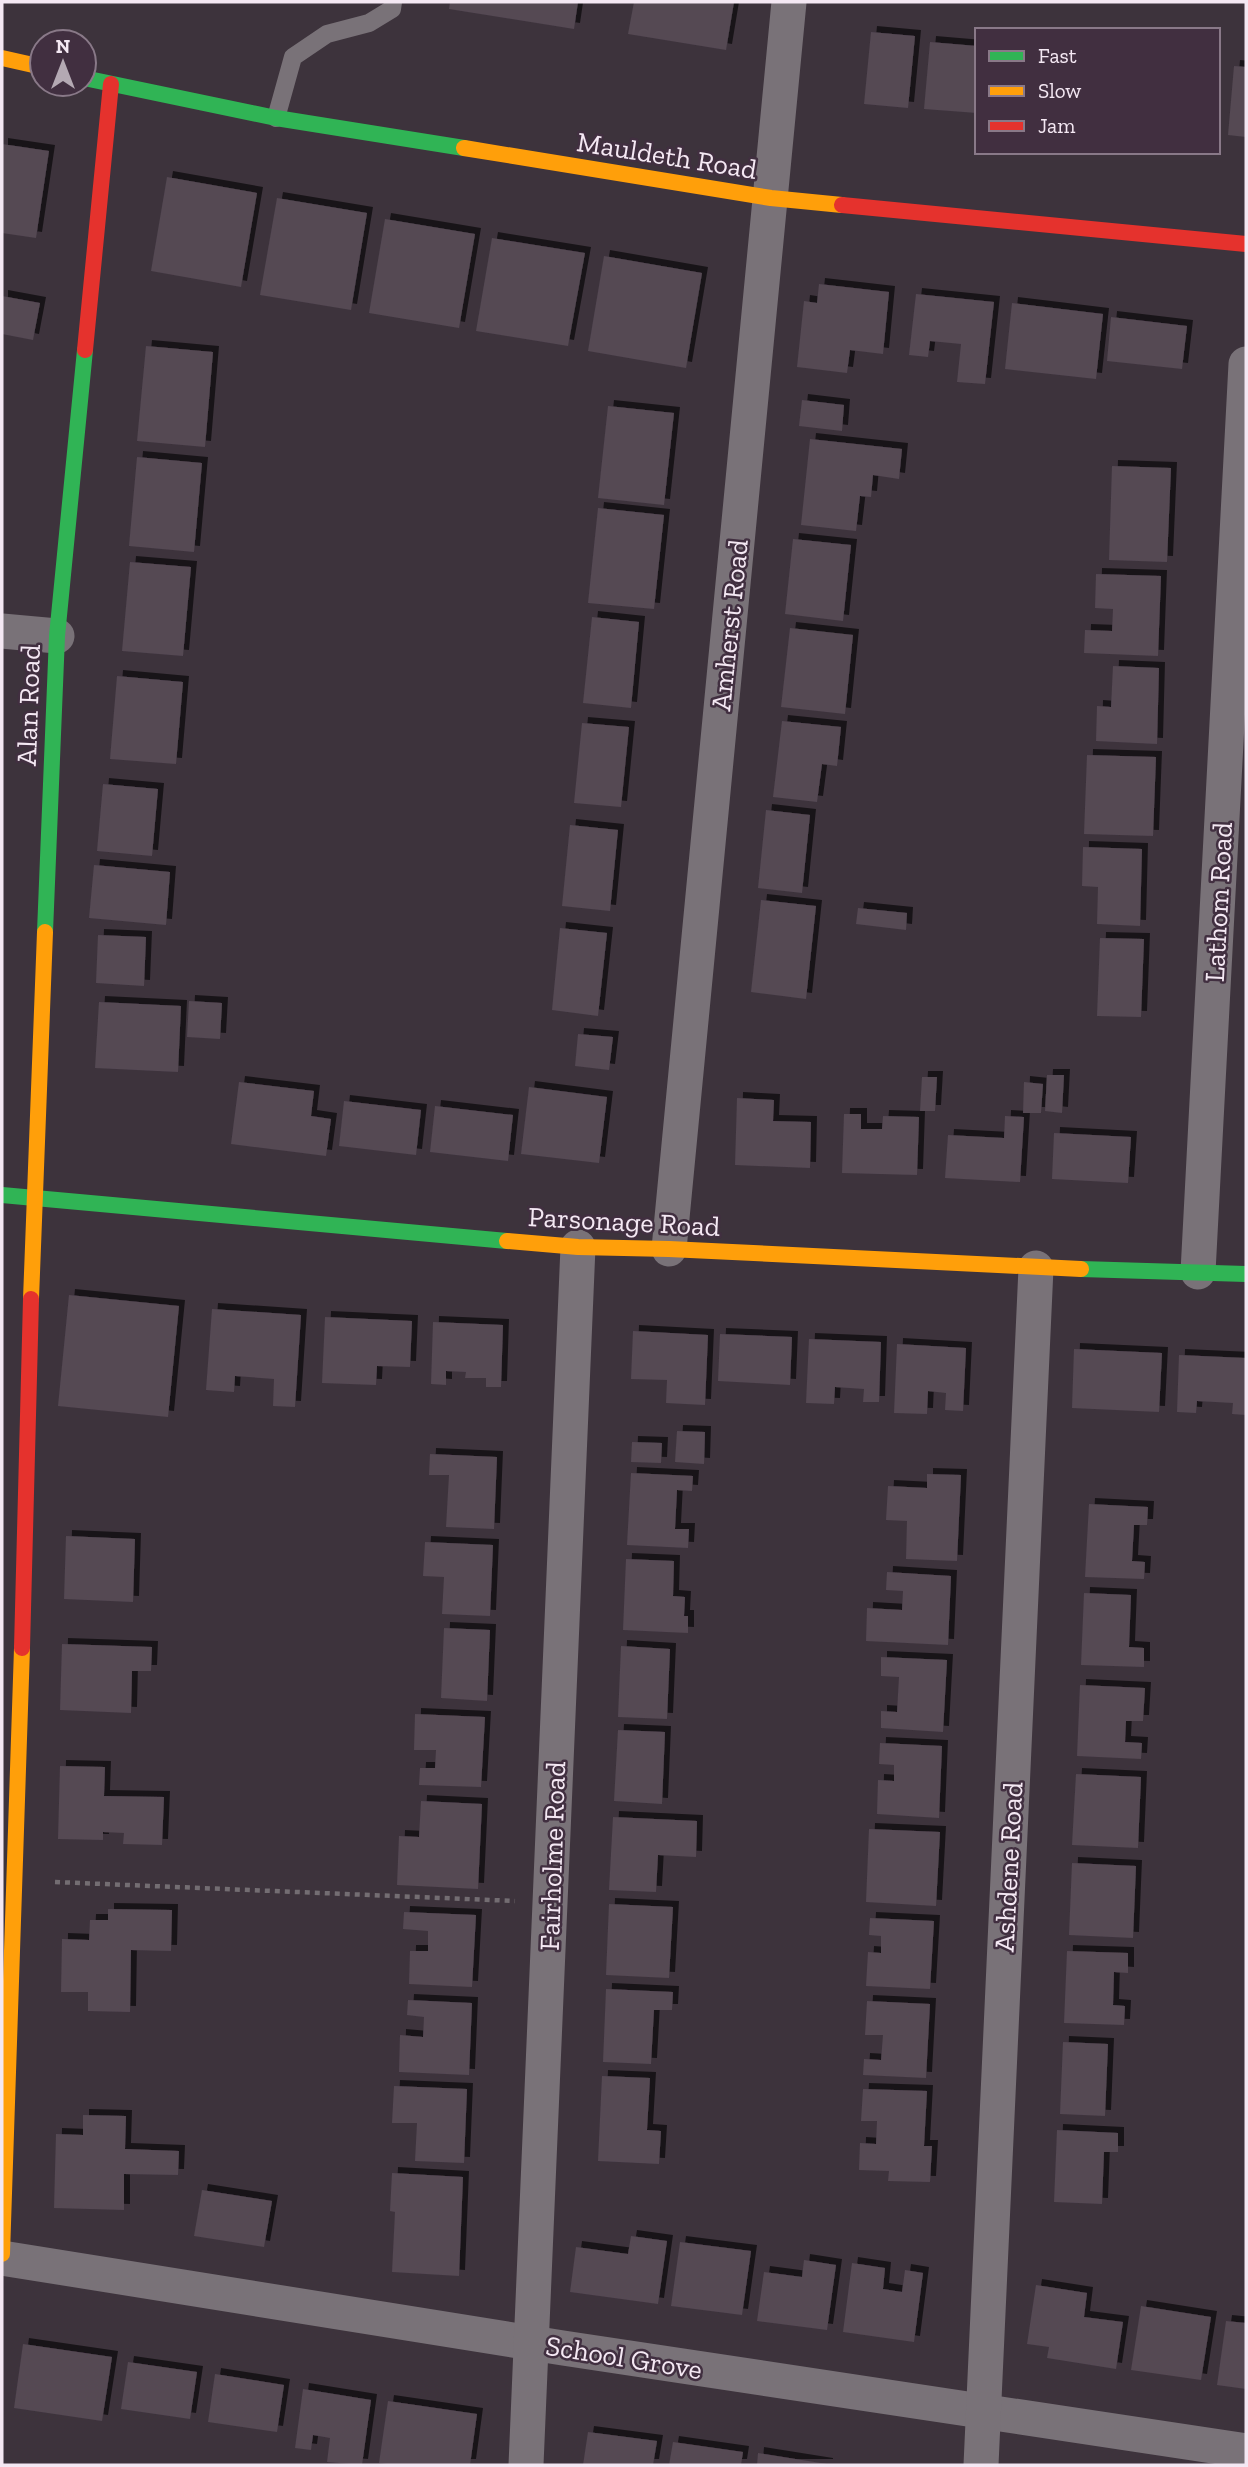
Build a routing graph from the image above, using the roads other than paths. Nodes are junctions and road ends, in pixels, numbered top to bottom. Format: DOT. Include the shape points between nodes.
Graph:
graph roads {
  1 [pos="393,2"];
  2 [pos="789,2"];
  3 [pos="2,58"];
  4 [pos="28,64"];
  5 [pos="98,81"];
  6 [pos="111,84"];
  7 [pos="276,118"];
  8 [pos="771,198"];
  9 [pos="1246,244"];
  10 [pos="1246,364"];
  11 [pos="2,631"];
  12 [pos="57,636"];
  13 [pos="2,1195"];
  14 [pos="34,1198"];
  15 [pos="578,1247"];
  16 [pos="669,1249"];
  17 [pos="1036,1268"];
  18 [pos="1198,1272"];
  19 [pos="1246,1274"];
  20 [pos="2,2256"];
  21 [pos="533,2343"];
  22 [pos="983,2410"];
  23 [pos="1246,2451"];
  24 [pos="526,2465"];
  25 [pos="981,2465"];
  1 -- 7 [label="lane" via="392,9 369,23 327,34 293,57"];
  2 -- 8 [label="street, Amherst Road"];
  3 -- 4 [label="street"];
  5 -- 6 [label="street, Mauldeth Road"];
  6 -- 7 [label="street, Mauldeth Road"];
  6 -- 12 [label="street, Alan Road"];
  7 -- 8 [label="street, Mauldeth Road"];
  8 -- 9 [label="street, Mauldeth Road"];
  8 -- 16 [label="street, Amherst Road"];
  10 -- 18 [label="street, Lathom Road"];
  11 -- 12 [label="street"];
  12 -- 14 [label="street, Alan Road"];
  13 -- 14 [label="street, Parsonage Road"];
  14 -- 15 [label="street, Parsonage Road"];
  14 -- 20 [label="street, Alan Road"];
  15 -- 16 [label="street, Parsonage Road"];
  15 -- 21 [label="street, Fairholme Road"];
  16 -- 17 [label="street, Parsonage Road"];
  17 -- 18 [label="street, Parsonage Road"];
  17 -- 22 [label="street, Ashdene Road"];
  18 -- 19 [label="street, Parsonage Road"];
  20 -- 21 [label="street, School Grove"];
  21 -- 22 [label="street, School Grove"];
  21 -- 24 [label="street, Fairholme Road"];
  22 -- 23 [label="street, School Grove"];
  22 -- 25 [label="street, Ashdene Road"];
}
